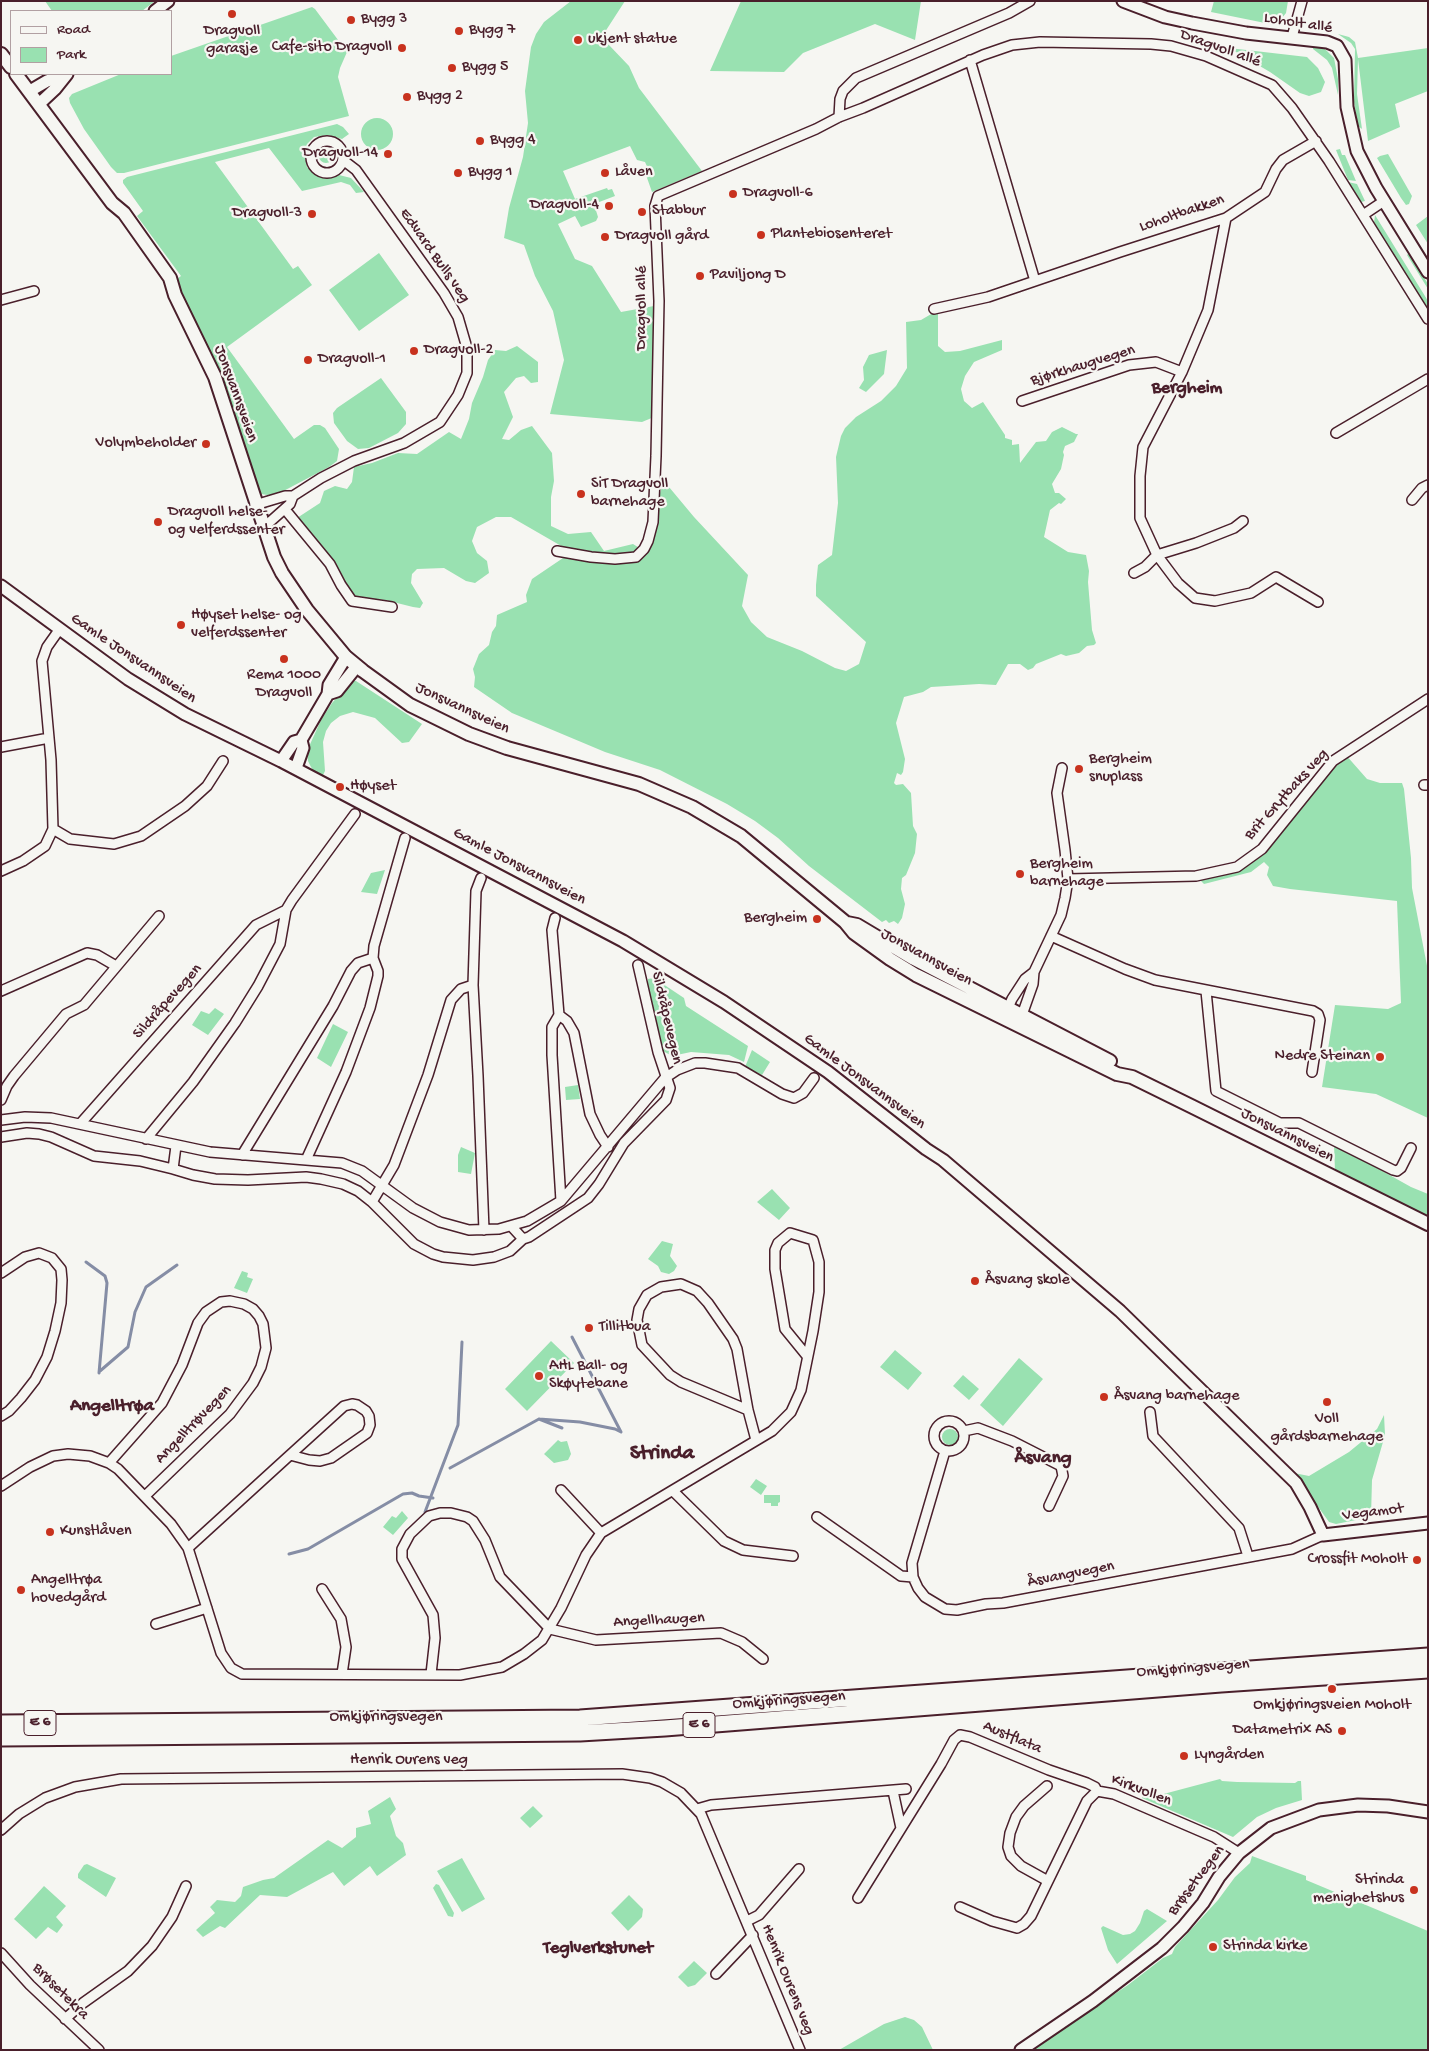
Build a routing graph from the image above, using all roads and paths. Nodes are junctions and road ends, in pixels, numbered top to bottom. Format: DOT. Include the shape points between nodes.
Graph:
graph roads {
  1 [pos="168,1"];
  2 [pos="1030,1"];
  3 [pos="1122,1"];
  4 [pos="1302,1"];
  5 [pos="156,10"];
  6 [pos="1292,37"];
  7 [pos="1,54"];
  8 [pos="970,60"];
  9 [pos="10,66"];
  10 [pos="17,75"];
  11 [pos="64,75"];
  12 [pos="66,75"];
  13 [pos="30,91"];
  14 [pos="39,104"];
  15 [pos="839,117"];
  16 [pos="1316,141"];
  17 [pos="343,160"];
  18 [pos="1384,201"];
  19 [pos="1363,215"];
  20 [pos="1226,218"];
  21 [pos="1428,272"];
  22 [pos="1035,281"];
  23 [pos="34,291"];
  24 [pos="1,300"];
  25 [pos="934,309"];
  26 [pos="1428,319"];
  27 [pos="1182,372"];
  28 [pos="1428,379"];
  29 [pos="1022,400"];
  30 [pos="1336,433"];
  31 [pos="1428,485"];
  32 [pos="293,496"];
  33 [pos="1412,500"];
  34 [pos="255,505"];
  35 [pos="288,513"];
  36 [pos="1242,521"];
  37 [pos="263,528"];
  38 [pos="557,551"];
  39 [pos="1157,555"];
  40 [pos="1134,573"];
  41 [pos="1,586"];
  42 [pos="1318,602"];
  43 [pos="392,607"];
  44 [pos="59,630"];
  45 [pos="346,657"];
  46 [pos="358,666"];
  47 [pos="328,694"];
  48 [pos="1428,699"];
  49 [pos="49,738"];
  50 [pos="301,740"];
  51 [pos="1,747"];
  52 [pos="223,761"];
  53 [pos="281,761"];
  54 [pos="296,768"];
  55 [pos="1062,768"];
  56 [pos="355,814"];
  57 [pos="53,828"];
  58 [pos="405,838"];
  59 [pos="1,871"];
  60 [pos="481,878"];
  61 [pos="1068,879"];
  62 [pos="286,910"];
  63 [pos="159,916"];
  64 [pos="555,918"];
  65 [pos="845,922"];
  66 [pos="1051,936"];
  67 [pos="372,958"];
  68 [pos="638,964"];
  69 [pos="116,966"];
  70 [pos="1034,972"];
  71 [pos="473,985"];
  72 [pos="1,991"];
  73 [pos="1206,991"];
  74 [pos="1008,1008"];
  75 [pos="559,1015"];
  76 [pos="1022,1015"];
  77 [pos="1010,1021"];
  78 [pos="1312,1072"];
  79 [pos="665,1078"];
  80 [pos="814,1078"];
  81 [pos="1132,1078"];
  82 [pos="1,1100"];
  83 [pos="1,1120"];
  84 [pos="80,1124"];
  85 [pos="1,1137"];
  86 [pos="146,1139"];
  87 [pos="176,1146"];
  88 [pos="608,1147"];
  89 [pos="1411,1148"];
  90 [pos="242,1155"];
  91 [pos="306,1160"];
  92 [pos="173,1169"];
  93 [pos="383,1185"];
  94 [pos="561,1201"];
  95 [pos="372,1202"];
  96 [pos="1428,1224"];
  97 [pos="512,1227"];
  98 [pos="484,1230"];
  99 [pos="523,1239"];
  100 [pos="1,1273"];
  101 [pos="807,1356"];
  102 [pos="748,1410"];
  103 [pos="1150,1412"];
  104 [pos="1,1416"];
  105 [pos="964,1430"];
  106 [pos="756,1440"];
  107 [pos="945,1451"];
  108 [pos="290,1455"];
  109 [pos="109,1462"];
  110 [pos="1,1486"];
  111 [pos="561,1490"];
  112 [pos="674,1491"];
  113 [pos="146,1496"];
  114 [pos="1049,1506"];
  115 [pos="817,1517"];
  116 [pos="1428,1523"];
  117 [pos="601,1533"];
  118 [pos="1323,1535"];
  119 [pos="188,1548"];
  120 [pos="792,1556"];
  121 [pos="1248,1556"];
  122 [pos="913,1577"];
  123 [pos="322,1589"];
  124 [pos="207,1608"];
  125 [pos="156,1624"];
  126 [pos="550,1629"];
  127 [pos="1428,1656"];
  128 [pos="763,1659"];
  129 [pos="1394,1665"];
  130 [pos="1428,1670"];
  131 [pos="342,1674"];
  132 [pos="431,1674"];
  133 [pos="1,1723"];
  134 [pos="1,1738"];
  135 [pos="1047,1786"];
  136 [pos="906,1789"];
  137 [pos="893,1791"];
  138 [pos="1097,1791"];
  139 [pos="697,1809"];
  140 [pos="1428,1812"];
  141 [pos="901,1828"];
  142 [pos="1,1830"];
  143 [pos="1239,1853"];
  144 [pos="798,1868"];
  145 [pos="1048,1881"];
  146 [pos="186,1886"];
  147 [pos="858,1898"];
  148 [pos="960,1907"];
  149 [pos="746,1921"];
  150 [pos="753,1935"];
  151 [pos="1,1953"];
  152 [pos="716,1974"];
  153 [pos="65,2019"];
  154 [pos="99,2050"];
  155 [pos="800,2050"];
  156 [pos="1021,2050"];
  1 -- 5 [label="street"];
  2 -- 15 [label="street" via="856,78 846,86 840,99"];
  3 -- 6 [label="street, Loholt allé" via="1192,23"];
  4 -- 6 [label="street"];
  6 -- 18 [label="street, Loholt allé" via="1328,42 1343,54 1352,136"];
  7 -- 9 [label="main road"];
  8 -- 15 [label="street, Dragvoll allé"];
  8 -- 16 [label="street, Dragvoll allé" via="998,49 1032,43 1177,47 1272,85"];
  8 -- 22 [label="street"];
  10 -- 13 [label="main road, Jonsvannsveien"];
  11 -- 13 [label="street"];
  12 -- 14 [label="street"];
  13 -- 14 [label="main road, Jonsvannsveien"];
  14 -- 34 [label="main road, Jonsvannsveien" via="112,203 117,218 175,295 214,377"];
  15 -- 38 [label="street, Dragvoll allé" via="658,196 655,206 659,301 656,465 653,522 648,541 636,557 615,559"];
  16 -- 19 [label="street, Dragvoll allé"];
  16 -- 20 [label="street, Loholtbakken" via="1283,160 1265,192"];
  17 -- 32 [label="street, Edvard Bulls veg" via="356,170 444,293 458,317 467,348 467,372 458,396 440,422 404,443 354,461"];
  18 -- 19 [label="street"];
  18 -- 21 [label="street, Loholt allé"];
  19 -- 26 [label="street"];
  20 -- 22 [label="street, Loholtbakken"];
  20 -- 27 [label="street" via="1208,310"];
  22 -- 25 [label="street, Loholtbakken" via="988,297"];
  23 -- 24 [label="street"];
  27 -- 29 [label="street, Bjørkhaugvegen" via="1156,362 1129,365"];
  27 -- 39 [label="street" via="1143,447 1140,518"];
  28 -- 30 [label="street"];
  31 -- 33 [label="street"];
  32 -- 34 [label="street, Edvard Bulls veg"];
  32 -- 37 [label="street, Edvard Bulls veg" via="290,504"];
  34 -- 37 [label="main road, Jonsvannsveien"];
  35 -- 43 [label="street" via="330,564 352,600"];
  36 -- 39 [label="street" via="1234,528"];
  37 -- 45 [label="main road, Jonsvannsveien" via="293,592"];
  39 -- 40 [label="street" via="1146,567"];
  39 -- 42 [label="street" via="1178,583 1195,598 1215,601 1251,593 1276,577"];
  41 -- 44 [label="street, Gamle Jonsvannsveien"];
  44 -- 49 [label="street" via="42,661"];
  44 -- 53 [label="street, Gamle Jonsvannsveien" via="185,714"];
  45 -- 46 [label="main road, Jonsvannsveien"];
  45 -- 47 [label="street" via="329,685"];
  46 -- 47 [label="street" via="337,691"];
  46 -- 65 [label="main road, Jonsvannsveien" via="410,705 469,734 507,748 639,784 692,807 741,836"];
  47 -- 50 [label="street"];
  48 -- 61 [label="street, Brit Grytbaks veg" via="1334,761 1262,849 1237,867 1196,876"];
  49 -- 51 [label="street"];
  49 -- 57 [label="street"];
  50 -- 53 [label="street" via="294,742"];
  50 -- 54 [label="street" via="303,748"];
  52 -- 57 [label="street" via="207,786 185,806 141,836 114,844 70,839"];
  53 -- 54 [label="street, Gamle Jonsvannsveien"];
  54 -- 118 [label="street, Gamle Jonsvannsveien" via="623,941 724,1002 857,1093 1010,1216 1133,1324 1296,1483"];
  55 -- 61 [label="street" via="1057,793"];
  56 -- 62 [label="street, Sildråpevegen"];
  57 -- 59 [label="street" via="45,846"];
  58 -- 67 [label="street"];
  60 -- 71 [label="street" via="476,891"];
  61 -- 66 [label="street" via="1061,915"];
  62 -- 84 [label="street, Sildråpevegen" via="256,925"];
  62 -- 86 [label="street, Sildråpevegen" via="280,944 247,1004 197,1076"];
  63 -- 69 [label="street"];
  64 -- 75 [label="street" via="552,930"];
  65 -- 74 [label="main road, Jonsvannsveien" via="857,925"];
  65 -- 77 [label="main road, Jonsvannsveien" via="854,933 896,963"];
  66 -- 70 [label="street"];
  66 -- 73 [label="street" via="1141,976"];
  67 -- 90 [label="street" via="353,968"];
  67 -- 91 [label="street" via="378,976 365,1024"];
  68 -- 79 [label="street, Sildråpevegen"];
  69 -- 72 [label="street" via="87,953"];
  69 -- 82 [label="street" via="84,1005 66,1014 6,1086"];
  70 -- 74 [label="street" via="1025,979"];
  70 -- 76 [label="street"];
  71 -- 93 [label="street" via="454,996 405,1138 392,1172"];
  71 -- 98 [label="street"];
  73 -- 78 [label="street" via="1281,1003 1318,1014 1320,1020"];
  73 -- 89 [label="street" via="1216,1091 1280,1124 1299,1124 1393,1170 1401,1168"];
  74 -- 76 [label="main road, Jonsvannsveien"];
  74 -- 77 [label="street"];
  75 -- 88 [label="street" via="574,1033 590,1114"];
  75 -- 94 [label="street" via="552,1027"];
  76 -- 77 [label="street"];
  76 -- 81 [label="main road, Jonsvannsveien" via="1122,1068"];
  77 -- 81 [label="main road, Jonsvannsveien" via="1117,1074"];
  79 -- 80 [label="street, Sildråpevegen" via="695,1063 715,1063 746,1071 794,1098 803,1093"];
  79 -- 88 [label="street, Sildråpevegen"];
  79 -- 99 [label="street, Sildråpevegen" via="670,1088 666,1100 624,1143 588,1198"];
  81 -- 96 [label="main road, Jonsvannsveien"];
  83 -- 84 [label="street, Sildråpevegen" via="36,1117"];
  84 -- 86 [label="street, Sildråpevegen"];
  85 -- 92 [label="street, Sildråpevegen" via="39,1134 94,1156"];
  86 -- 87 [label="street, Sildråpevegen"];
  87 -- 90 [label="street, Sildråpevegen"];
  87 -- 92 [label="street"];
  88 -- 94 [label="street, Sildråpevegen"];
  90 -- 91 [label="street, Sildråpevegen"];
  91 -- 93 [label="street, Sildråpevegen" via="351,1166"];
  92 -- 95 [label="street, Sildråpevegen" via="215,1179 306,1177 336,1182 358,1191"];
  93 -- 95 [label="street"];
  93 -- 98 [label="street, Sildråpevegen" via="413,1208 440,1222 469,1230"];
  94 -- 97 [label="street, Sildråpevegen" via="539,1216"];
  95 -- 99 [label="street, Sildråpevegen" via="404,1235 423,1250 438,1256 482,1259 510,1251"];
  97 -- 98 [label="street, Sildråpevegen"];
  97 -- 99 [label="street"];
  100 -- 104 [label="street" via="39,1252 52,1258 61,1269 62,1280 61,1303 47,1357 21,1398"];
  101 -- 101 [label="street" via="785,1329 775,1269 775,1250 790,1233 812,1240 819,1262 819,1292"];
  101 -- 106 [label="street" via="801,1390 791,1412 772,1431"];
  102 -- 102 [label="street" via="737,1349 703,1297 681,1284 661,1287 647,1295 637,1320 642,1345 681,1382"];
  102 -- 106 [label="street"];
  103 -- 121 [label="street" via="1153,1436 1239,1528"];
  105 -- 107 [label="street" via="965,1437 958,1449"];
  105 -- 107 [label="street" via="952,1421 939,1425 934,1437 939,1448"];
  105 -- 114 [label="street" via="978,1428 1061,1466 1063,1476"];
  106 -- 112 [label="street"];
  107 -- 122 [label="street" via="912,1563"];
  108 -- 108 [label="street" via="320,1461 332,1458 367,1432 369,1416 357,1405 344,1406"];
  108 -- 119 [label="street"];
  109 -- 110 [label="street" via="90,1456 53,1456"];
  109 -- 113 [label="street"];
  109 -- 113 [label="street, Angelltrøvegen" via="168,1394 206,1312 221,1302 230,1301 244,1304 256,1312 263,1324 266,1348 254,1383 230,1414"];
  111 -- 117 [label="street"];
  112 -- 117 [label="street"];
  112 -- 120 [label="street" via="724,1541 742,1550"];
  113 -- 119 [label="street"];
  115 -- 122 [label="street" via="901,1576"];
  116 -- 118 [label="street, Vegamot"];
  117 -- 126 [label="street" via="586,1554"];
  118 -- 121 [label="street, Åsvangvegen" via="1292,1549"];
  119 -- 124 [label="street"];
  121 -- 122 [label="street, Åsvangvegen" via="957,1610 945,1610 930,1601"];
  123 -- 131 [label="street" via="341,1619 346,1647"];
  124 -- 125 [label="street"];
  124 -- 131 [label="street" via="221,1653 231,1668 242,1674"];
  126 -- 128 [label="street, Angellhaugen" via="596,1640 720,1633 742,1642"];
  126 -- 132 [label="street" via="542,1640 502,1667 460,1675"];
  126 -- 132 [label="street" via="500,1577 485,1540 473,1521 459,1515 440,1513 429,1516 410,1534 402,1549 402,1559 432,1615 435,1638"];
  127 -- 129 [label="highway, Omkjøringsvegen / E 6"];
  129 -- 130 [label="highway, Omkjøringsvegen / E 6"];
  129 -- 133 [label="highway, Omkjøringsvegen / E 6" via="580,1718"];
  129 -- 134 [label="highway, Omkjøringsvegen / E 6" via="580,1733"];
  131 -- 132 [label="street"];
  135 -- 145 [label="street" via="1016,1817 1008,1847 1011,1856 1021,1866"];
  136 -- 137 [label="street"];
  137 -- 139 [label="street" via="711,1805"];
  137 -- 141 [label="street"];
  138 -- 141 [label="street, Austflata" via="1087,1783 960,1735"];
  138 -- 143 [label="street, Kirkvollen" via="1114,1794 1214,1838"];
  138 -- 145 [label="street, Kirkvollen" via="1087,1801"];
  139 -- 142 [label="street, Henrik Ourens veg" via="681,1793 662,1782 622,1774 121,1779 75,1787 45,1798"];
  139 -- 149 [label="street, Henrik Ourens veg"];
  140 -- 143 [label="street, Brøsetvegen" via="1373,1805 1319,1810 1271,1828"];
  141 -- 147 [label="street, Austflata"];
  143 -- 156 [label="street, Brøsetvegen" via="1203,1903 1162,1948 1101,1996"];
  144 -- 149 [label="street, Henrik Ourens veg" via="760,1915"];
  145 -- 148 [label="street, Kirkvollen" via="1031,1916 1017,1928"];
  146 -- 153 [label="street" via="172,1917 152,1946 128,1971"];
  149 -- 150 [label="street, Henrik Ourens veg"];
  150 -- 152 [label="street"];
  150 -- 155 [label="street, Henrik Ourens veg"];
  151 -- 153 [label="street, Brøsetekra"];
  153 -- 154 [label="street, Brøsetekra"];
}
